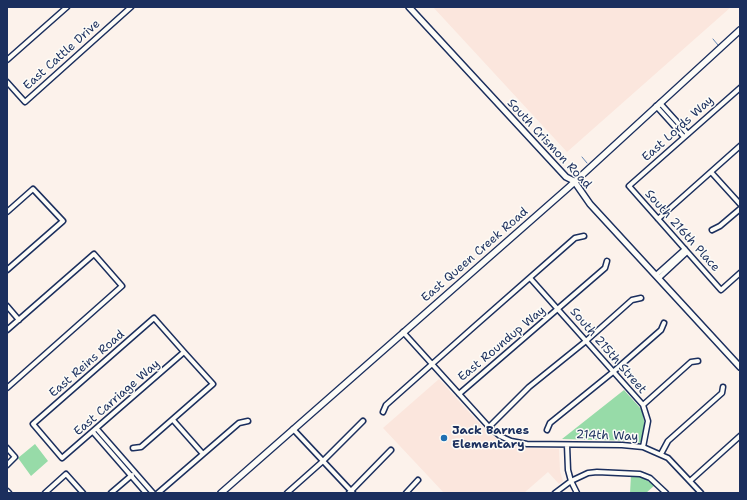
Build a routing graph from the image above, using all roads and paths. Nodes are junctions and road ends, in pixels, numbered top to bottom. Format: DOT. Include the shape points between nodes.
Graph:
graph roads {
  1 [pos="67,7"];
  2 [pos="131,7"];
  3 [pos="409,7"];
  4 [pos="740,30"];
  5 [pos="7,60"];
  6 [pos="7,82"];
  7 [pos="740,88"];
  8 [pos="658,104"];
  9 [pos="686,136"];
  10 [pos="740,146"];
  11 [pos="711,172"];
  12 [pos="574,181"];
  13 [pos="629,186"];
  14 [pos="740,204"];
  15 [pos="740,209"];
  16 [pos="7,212"];
  17 [pos="658,219"];
  18 [pos="712,230"];
  19 [pos="584,236"];
  20 [pos="686,251"];
  21 [pos="607,261"];
  22 [pos="7,270"];
  23 [pos="740,273"];
  24 [pos="657,277"];
  25 [pos="530,278"];
  26 [pos="641,298"];
  27 [pos="7,306"];
  28 [pos="558,310"];
  29 [pos="19,320"];
  30 [pos="664,322"];
  31 [pos="7,330"];
  32 [pos="403,332"];
  33 [pos="586,341"];
  34 [pos="184,352"];
  35 [pos="698,361"];
  36 [pos="432,364"];
  37 [pos="739,365"];
  38 [pos="613,372"];
  39 [pos="723,387"];
  40 [pos="7,388"];
  41 [pos="459,394"];
  42 [pos="643,405"];
  43 [pos="383,412"];
  44 [pos="173,420"];
  45 [pos="248,421"];
  46 [pos="363,421"];
  47 [pos="489,427"];
  48 [pos="97,429"];
  49 [pos="293,429"];
  50 [pos="547,430"];
  51 [pos="93,432"];
  52 [pos="740,436"];
  53 [pos="567,444"];
  54 [pos="643,447"];
  55 [pos="7,448"];
  56 [pos="133,448"];
  57 [pos="391,450"];
  58 [pos="203,454"];
  59 [pos="661,454"];
  60 [pos="62,458"];
  61 [pos="323,461"];
  62 [pos="7,465"];
  63 [pos="135,472"];
  64 [pos="131,476"];
  65 [pos="418,480"];
  66 [pos="571,480"];
  67 [pos="690,481"];
  68 [pos="351,492"];
  69 [pos="45,493"];
  70 [pos="84,493"];
  71 [pos="111,493"];
  72 [pos="146,493"];
  73 [pos="153,493"];
  74 [pos="158,493"];
  75 [pos="221,493"];
  76 [pos="287,493"];
  77 [pos="406,493"];
  78 [pos="555,493"];
  79 [pos="577,493"];
  80 [pos="666,493"];
  81 [pos="701,493"];
  1 -- 5 [label="street"];
  2 -- 6 [label="street, East Cattle Drive" via="25,102"];
  3 -- 12 [label="street, South Crismon Road" via="566,177"];
  4 -- 8 [label="main road, East Queen Creek Road"];
  7 -- 9 [label="street, East Lords Way"];
  8 -- 9 [label="street"];
  8 -- 12 [label="main road, East Queen Creek Road"];
  9 -- 13 [label="street, East Lords Way"];
  10 -- 11 [label="street"];
  11 -- 14 [label="street"];
  11 -- 17 [label="street"];
  12 -- 24 [label="street, South Crismon Road" via="590,204"];
  12 -- 32 [label="main road, East Queen Creek Road"];
  13 -- 17 [label="street, South 216th Place"];
  15 -- 18 [label="street"];
  16 -- 22 [label="street" via="33,189 63,221"];
  17 -- 20 [label="street, South 216th Place"];
  19 -- 25 [label="street" via="575,238"];
  20 -- 23 [label="street, South 216th Place" via="721,290"];
  20 -- 24 [label="street"];
  21 -- 28 [label="street, East Roundup Way" via="605,268"];
  24 -- 37 [label="street, South Crismon Road"];
  25 -- 28 [label="street, South 215th Street"];
  25 -- 36 [label="street"];
  26 -- 33 [label="street" via="632,300"];
  27 -- 29 [label="street"];
  28 -- 33 [label="street, South 215th Street"];
  28 -- 41 [label="street, East Roundup Way"];
  29 -- 31 [label="street"];
  29 -- 40 [label="street" via="94,254 122,286"];
  30 -- 38 [label="street" via="662,330"];
  32 -- 36 [label="street, 214th Way"];
  32 -- 49 [label="main road, East Queen Creek Road"];
  33 -- 38 [label="street, South 215th Street"];
  33 -- 47 [label="street" via="529,387"];
  34 -- 44 [label="street" via="213,384"];
  34 -- 48 [label="street, East Carriage Way"];
  34 -- 60 [label="street, East Reins Road" via="154,318 33,424"];
  35 -- 42 [label="street" via="691,362"];
  36 -- 41 [label="street, 214th Way"];
  36 -- 43 [label="street" via="386,405"];
  38 -- 42 [label="street, South 215th Street"];
  38 -- 50 [label="street" via="550,423"];
  39 -- 59 [label="street" via="722,393 668,441"];
  41 -- 47 [label="street, 214th Way"];
  42 -- 54 [label="street, South 215th Street" via="648,421"];
  44 -- 56 [label="street" via="141,447"];
  44 -- 58 [label="street"];
  45 -- 58 [label="street" via="239,423"];
  46 -- 61 [label="street"];
  47 -- 53 [label="street, 214th Way" via="511,441 527,444"];
  48 -- 51 [label="street, East Carriage Way"];
  48 -- 63 [label="street"];
  49 -- 61 [label="street"];
  49 -- 75 [label="main road, East Queen Creek Road"];
  51 -- 60 [label="street, East Carriage Way"];
  51 -- 64 [label="street"];
  52 -- 67 [label="street"];
  53 -- 54 [label="street, 214th Way"];
  53 -- 66 [label="street"];
  54 -- 59 [label="street, 214th Way"];
  55 -- 62 [label="street" via="15,457"];
  57 -- 68 [label="street"];
  58 -- 74 [label="street"];
  59 -- 67 [label="street, 214th Way" via="675,464"];
  61 -- 68 [label="street"];
  61 -- 76 [label="street"];
  63 -- 64 [label="street"];
  63 -- 73 [label="street"];
  64 -- 71 [label="street"];
  64 -- 72 [label="street"];
  65 -- 77 [label="street"];
  66 -- 78 [label="street"];
  66 -- 79 [label="street"];
  66 -- 80 [label="street" via="588,473 632,472 650,478"];
  67 -- 81 [label="street, 214th Way"];
  69 -- 70 [label="street" via="66,474"];
}
